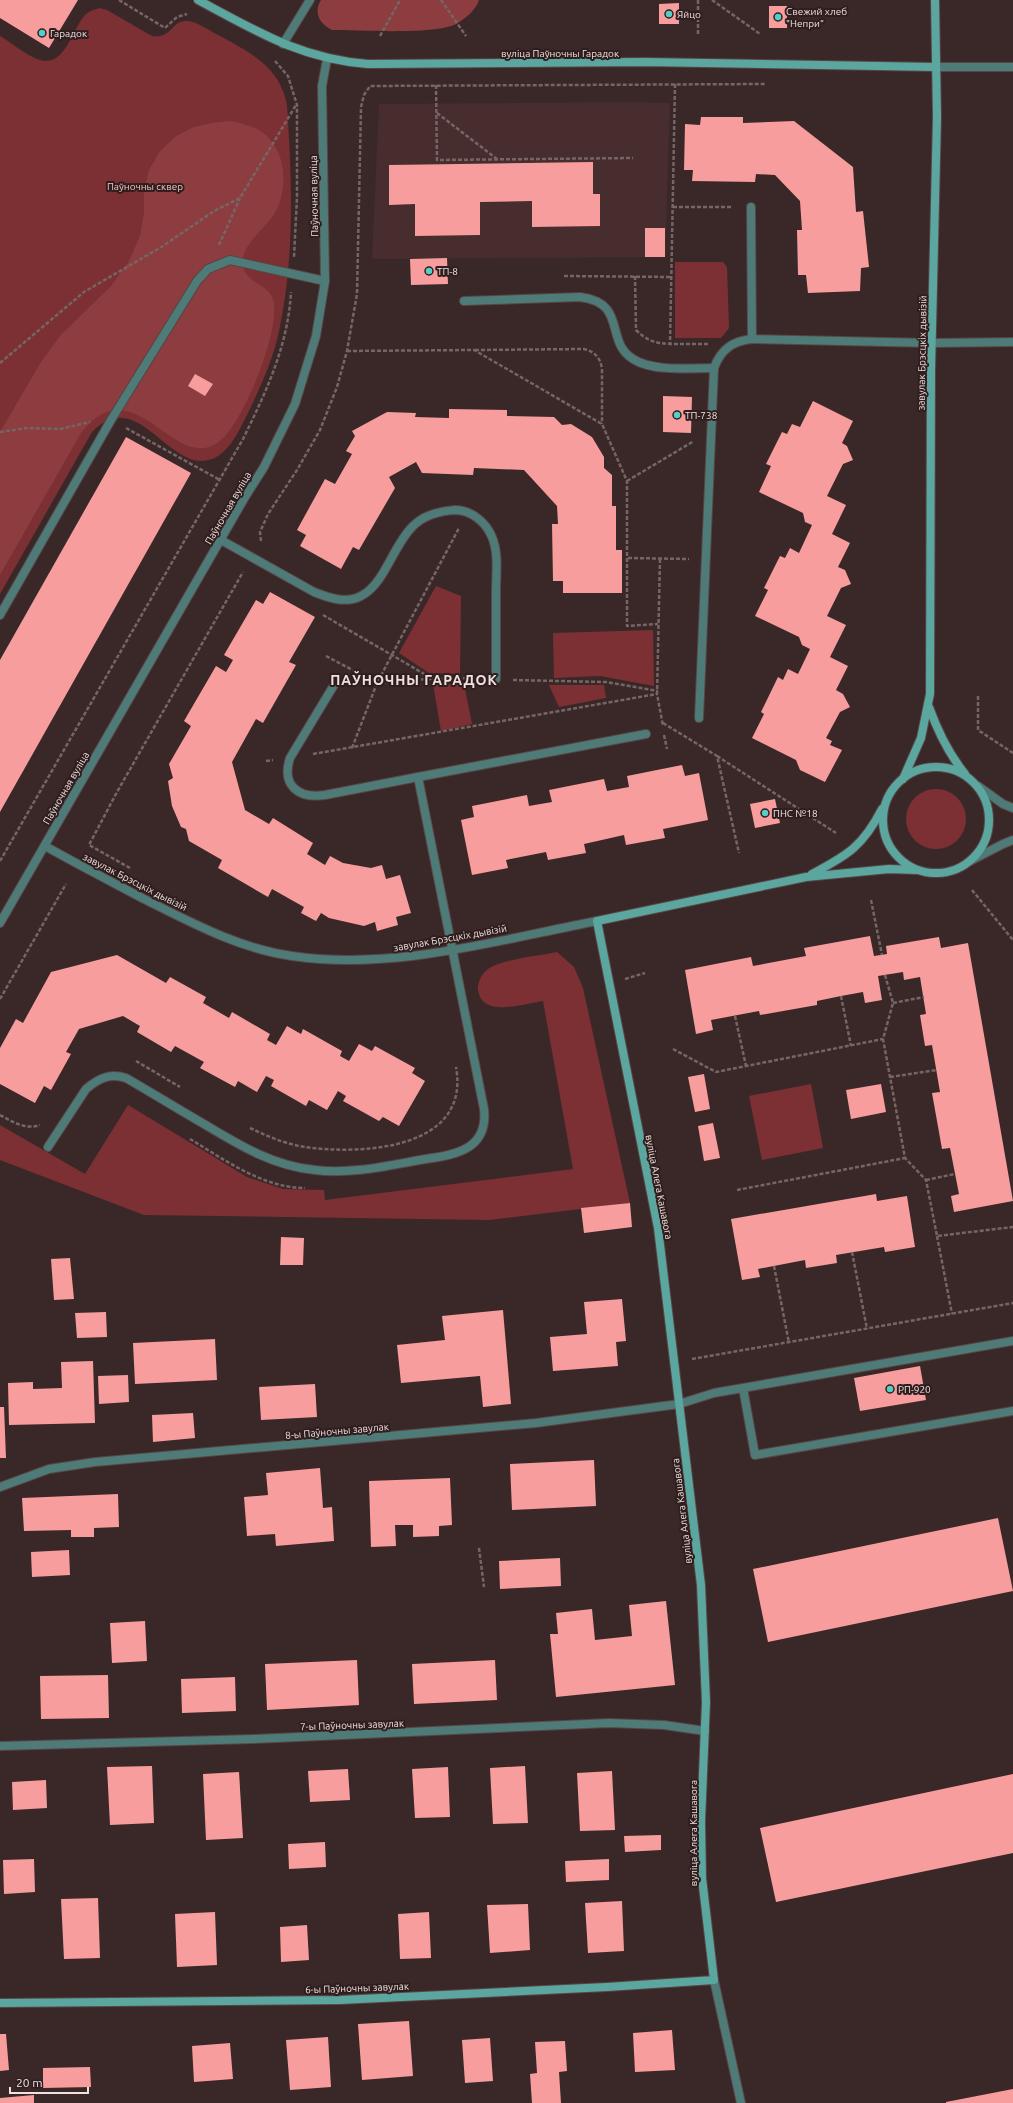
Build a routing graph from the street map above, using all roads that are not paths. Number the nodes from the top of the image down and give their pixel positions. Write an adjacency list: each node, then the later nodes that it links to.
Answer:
1 (198, 0): 4 (street, вуліца Паўночны Гарадок)
2 (310, 0): 4 (street)
3 (935, 0): 6 (street, завулак Брэсцкіх дывізій)
4 (283, 44): 5 (street, вуліца Паўночны Гарадок)
5 (327, 59): 6 (street, вуліца Паўночны Гарадок); 9 (street, Паўночная вуліца)
6 (936, 67): 7 (street); 13 (street, завулак Брэсцкіх дывізій)
7 (1013, 67)
8 (751, 207): 11 (street)
9 (326, 281): 15 (street, Паўночная вуліца); 16 (street)
10 (464, 301): 14 (street)
11 (752, 338): 13 (street); 14 (street)
12 (1013, 342): 13 (street)
13 (931, 343): 19 (street, завулак Брэсцкіх дывізій)
14 (714, 368): 20 (street)
15 (221, 540): 17 (street); 29 (street, Паўночная вуліца)
16 (0, 615)
17 (496, 679)
18 (334, 685): 22 (street)
19 (928, 707): 23 (street, завулак Брэсцкіх дывізій); 24 (street, завулак Брэсцкіх дывізій)
20 (699, 718)
21 (646, 734): 22 (street)
22 (418, 777): 35 (street)
23 (968, 777): 24 (street); 25 (street)
24 (903, 779): 26 (street)
25 (978, 786): 27 (street); 30 (street)
26 (886, 801): 31 (street); 32 (street, завулак Брэсцкіх дывізій)
27 (1013, 808)
28 (1013, 840): 30 (street)
29 (45, 846): 34 (street, Паўночная вуліца); 35 (street, завулак Брэсцкіх дывізій)
30 (970, 861): 31 (street)
31 (917, 870): 32 (street, завулак Брэсцкіх дывізій)
32 (806, 878): 33 (street, завулак Брэсцкіх дывізій)
33 (597, 920): 35 (street, завулак Брэсцкіх дывізій); 39 (street, вуліца Алега Кашавога)
34 (0, 923)
35 (451, 950): 36 (street)
36 (48, 1147)
37 (1013, 1341): 38 (street, 8-ы Паўночны завулак)
38 (743, 1388): 39 (street, 8-ы Паўночны завулак); 40 (street)
39 (679, 1404): 41 (street, 8-ы Паўночны завулак); 42 (street, вуліца Алега Кашавога)
40 (1013, 1411)
41 (0, 1487)
42 (705, 1731): 43 (street, 7-ы Паўночны завулак); 44 (street, вуліца Алега Кашавога)
43 (0, 1746)
44 (714, 1980): 45 (street, 6-ы Паўночны завулак); 46 (street, вуліца Алега Кашавога)
45 (0, 2004)
46 (741, 2103)

